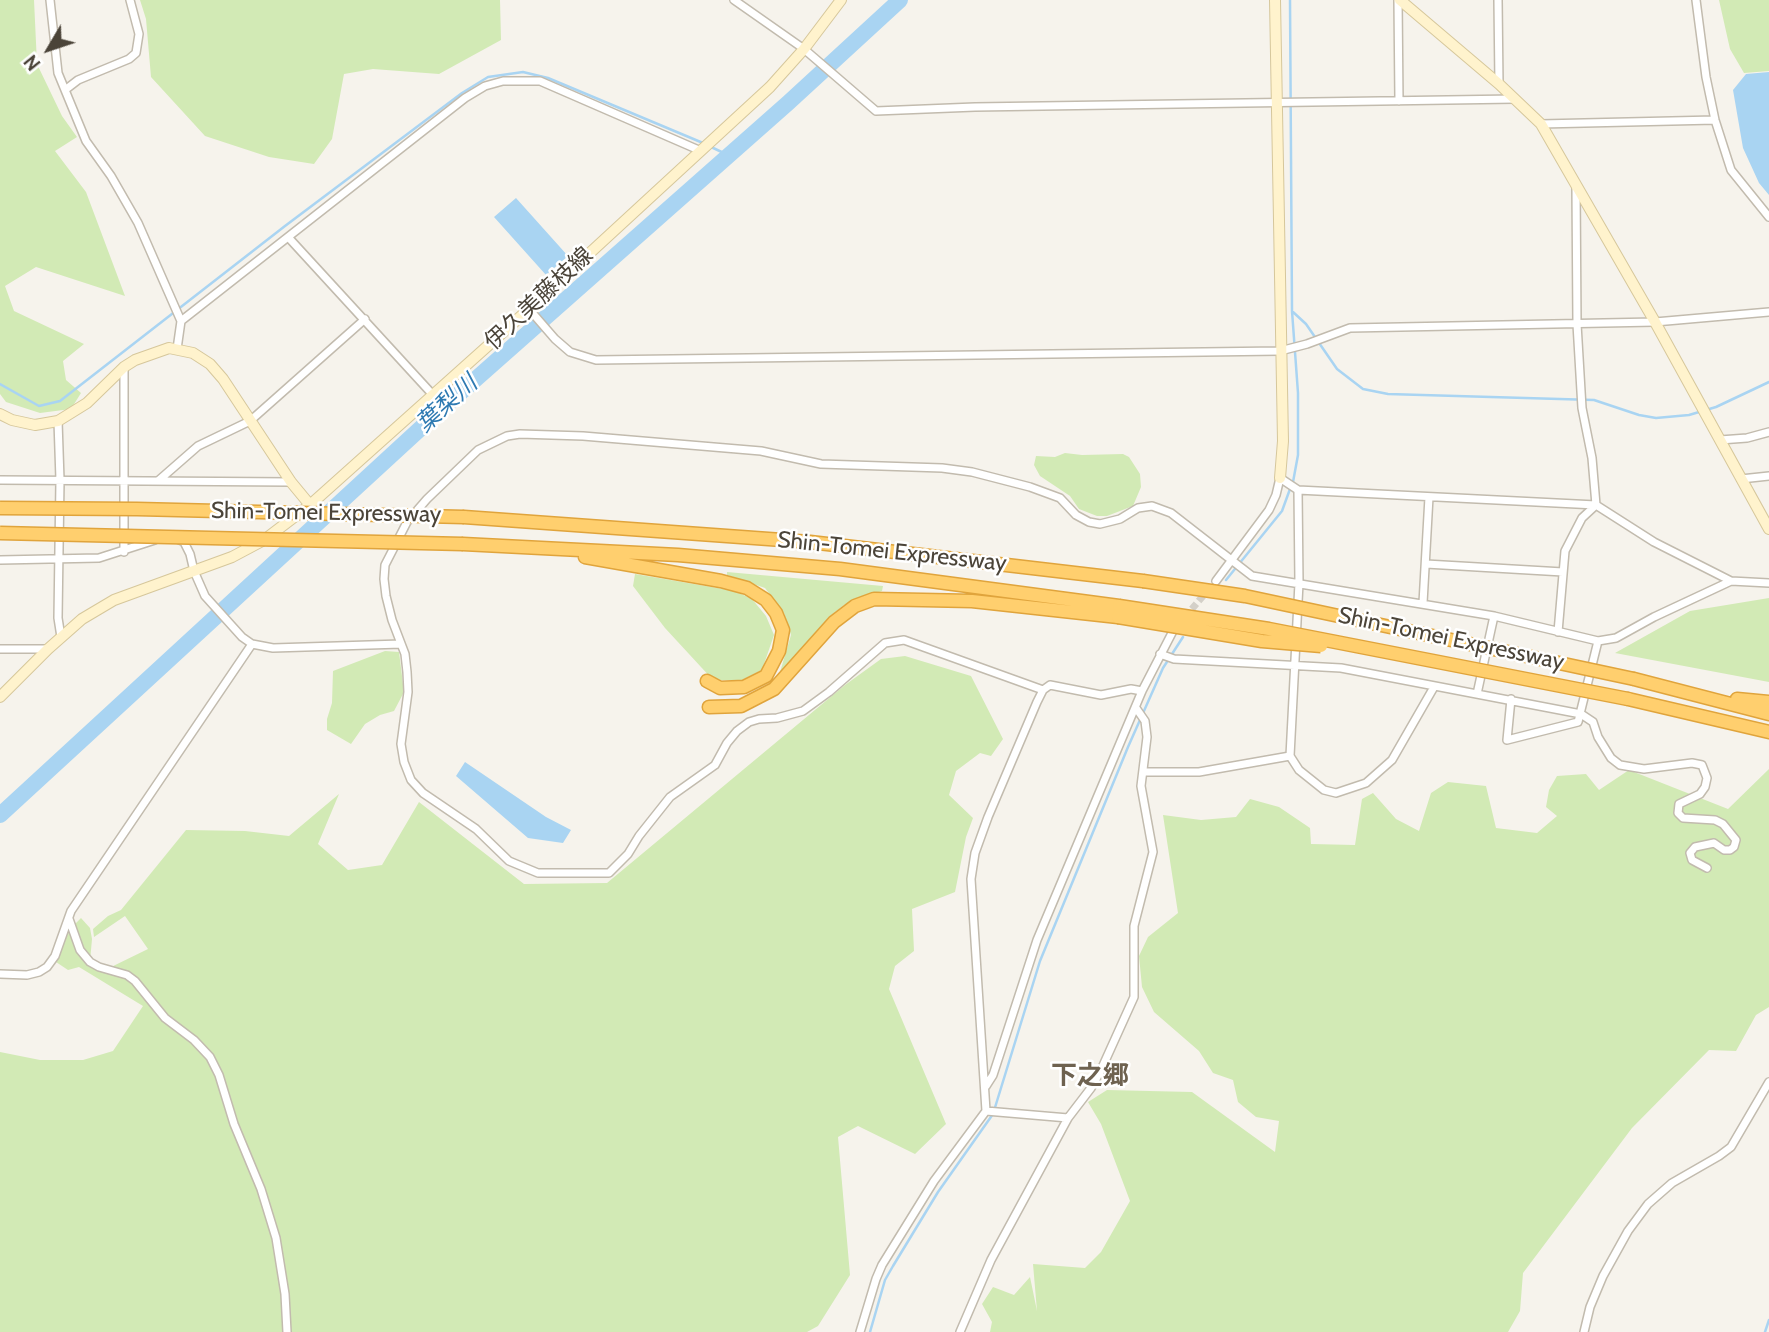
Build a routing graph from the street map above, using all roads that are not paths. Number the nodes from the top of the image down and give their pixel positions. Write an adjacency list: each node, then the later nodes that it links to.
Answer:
1 (50, 0): 11 (street)
2 (130, 0): 11 (street)
3 (734, 0): 9 (street)
4 (841, 0): 9 (street, 伊久美藤枝線)
5 (1275, 0): 14 (street)
6 (1399, 0): 10 (street); 13 (street)
7 (1498, 0): 10 (street)
8 (1696, 0): 15 (street)
9 (807, 52): 14 (street); 17 (street, 伊久美藤枝線)
10 (1499, 84): 12 (street)
11 (65, 90): 24 (street)
12 (1515, 99): 13 (street); 16 (street)
13 (1399, 101): 14 (street)
14 (1276, 104): 28 (street)
15 (1715, 120): 16 (street); 19 (street)
16 (1541, 124): 18 (street)
17 (701, 151): 20 (street); 21 (street, 伊久美藤枝線)
18 (1576, 183): 25 (street); 26 (street)
19 (1769, 217)
20 (288, 237): 23 (street); 24 (street)
21 (528, 309): 28 (street); 30 (street, 伊久美藤枝線)
22 (1769, 313): 25 (street)
23 (365, 319): 30 (street); 33 (street)
24 (181, 321): 27 (street)
25 (1655, 322): 26 (street); 35 (street)
26 (1577, 324): 28 (street); 47 (street)
27 (177, 349): 29 (street); 33 (street)
28 (1280, 351): 37 (street)
29 (124, 367): 32 (street); 42 (street)
30 (433, 394): 46 (street, 伊久美藤枝線)
31 (0, 414): 32 (street)
32 (58, 421): 40 (street)
33 (250, 421): 41 (street); 43 (street)
34 (1769, 432): 35 (street)
35 (1720, 440): 38 (street)
36 (1769, 477): 38 (street)
37 (1280, 478): 44 (street); 55 (street)
38 (1741, 479): 49 (street)
39 (0, 480): 40 (street)
40 (60, 480): 42 (street); 54 (street)
41 (158, 481): 42 (street); 43 (street)
42 (124, 482): 52 (street)
43 (291, 482): 46 (street)
44 (1298, 490): 45 (street); 61 (street)
45 (1429, 497): 47 (street); 56 (street)
46 (310, 505): 57 (street, 伊久美藤枝線)
47 (1596, 505): 58 (street); 60 (street)
48 (0, 508): 85 (highway, Shin-Tomei Expressway, bridge)
49 (1769, 529)
50 (0, 533): 51 (highway, Shin-Tomei Expressway, bridge)
51 (540, 548): 64 (highway, Shin-Tomei Expressway); 76 (highway)
52 (124, 552): 54 (street); 57 (street)
53 (0, 560): 54 (street)
54 (60, 560): 68 (street)
55 (1231, 561): 59 (street); 61 (street); 70 (street)
56 (1426, 564): 58 (street); 63 (street)
57 (194, 571): 68 (street, 伊久美藤枝線); 71 (street)
58 (1563, 572): 67 (street)
59 (1216, 580)
60 (1731, 581): 62 (street); 69 (street)
61 (1299, 583): 63 (street); 75 (street)
62 (1769, 583)
63 (1423, 603): 65 (street)
64 (1119, 611): 83 (highway); 87 (highway, Shin-Tomei Expressway, bridge)
65 (1494, 617): 67 (street); 80 (street)
66 (1173, 631): 74 (street)
67 (1558, 632): 69 (street)
68 (61, 637): 73 (street, 伊久美藤枝線)
69 (1598, 641): 86 (street)
70 (401, 644): 71 (street); 78 (street)
71 (252, 645): 91 (street)
72 (0, 649): 73 (street)
73 (48, 649): 81 (street, 伊久美藤枝線)
74 (1160, 654): 75 (street); 79 (street)
75 (1294, 665): 77 (street); 88 (street)
76 (707, 681)
77 (1434, 687): 80 (street); 88 (street)
78 (1043, 690): 79 (street); 94 (street)
79 (1142, 691): 84 (street)
80 (1477, 694): 82 (street)
81 (0, 697)
82 (1511, 699): 86 (street); 86 (street)
83 (709, 707)
84 (1136, 708): 89 (street); 94 (street)
85 (1768, 710)
86 (1581, 713): 90 (street)
87 (1763, 731)
88 (1290, 756): 89 (street)
89 (1144, 772): 96 (street)
90 (1707, 868)
91 (69, 919): 92 (street); 97 (street)
92 (0, 974)
93 (1769, 1082): 100 (street)
94 (985, 1086): 95 (street)
95 (986, 1111): 96 (street); 98 (street)
96 (1068, 1118): 99 (street)
97 (287, 1332)
98 (860, 1332)
99 (960, 1332)
100 (1584, 1332)

